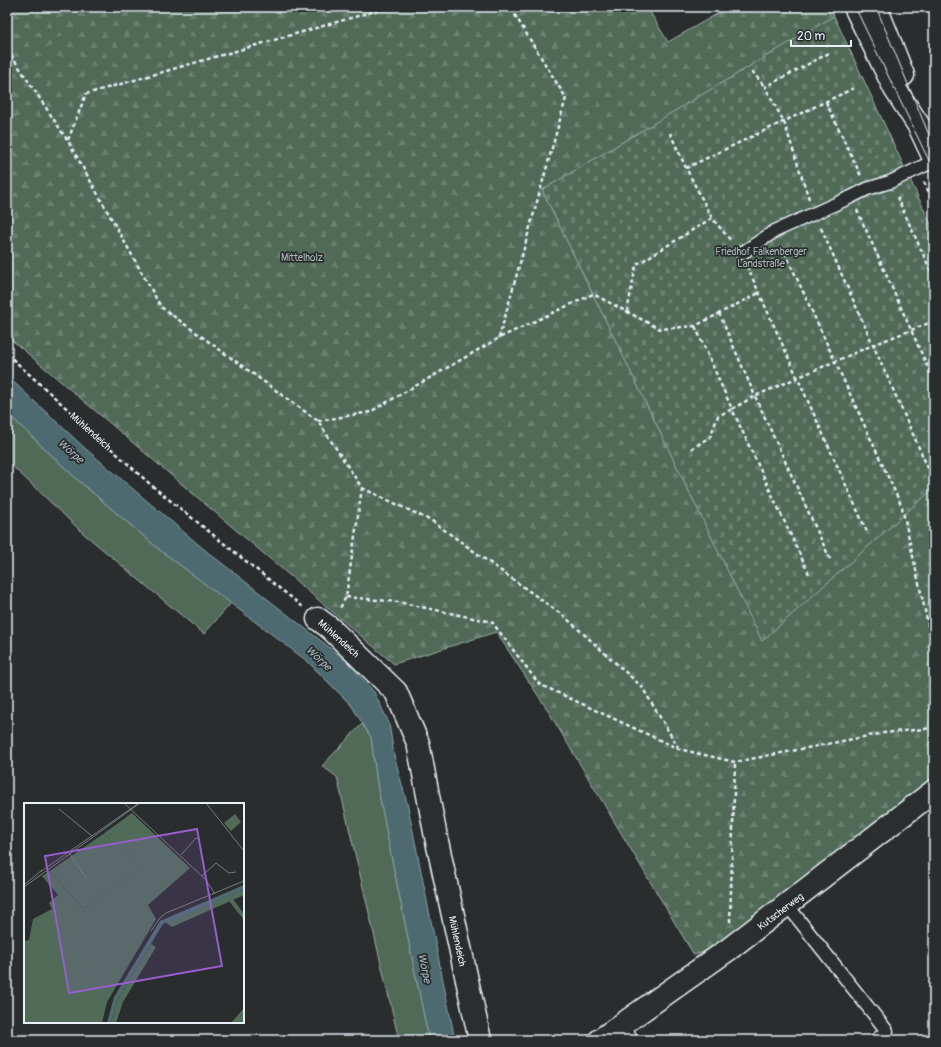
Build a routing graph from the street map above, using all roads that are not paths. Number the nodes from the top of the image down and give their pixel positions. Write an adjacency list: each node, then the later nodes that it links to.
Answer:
1 (855, 7): 3 (street)
2 (876, 7): 3 (street)
3 (919, 126): 4 (street)
4 (934, 158)
5 (934, 161): 6 (lane)
6 (742, 253)
7 (324, 623): 11 (street, Mühlendeich)
8 (934, 791): 9 (street, Kutscherweg)
9 (787, 905): 10 (street, Kutscherweg); 13 (lane)
10 (626, 1032): 12 (street, Kutscherweg)
11 (480, 1040)
12 (600, 1040)
13 (876, 1040)

